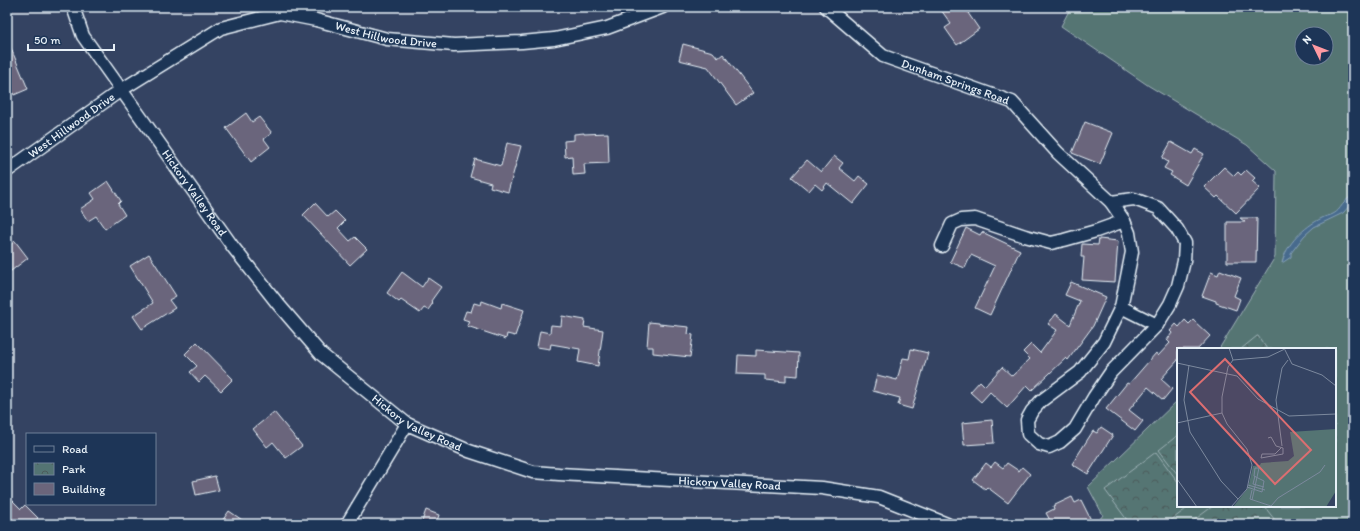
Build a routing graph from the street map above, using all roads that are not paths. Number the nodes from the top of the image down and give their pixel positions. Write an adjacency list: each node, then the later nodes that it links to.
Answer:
1 (73, 7): 4 (street, Hickory Valley Road)
2 (663, 7): 4 (street, West Hillwood Drive)
3 (826, 7): 6 (street, Dunham Springs Road)
4 (121, 90): 5 (street, West Hillwood Drive); 11 (street, Hickory Valley Road)
5 (7, 171)
6 (1111, 202): 7 (street, Dunham Springs Road); 10 (street)
7 (1124, 221): 8 (street); 9 (street, Dunham Springs Road)
8 (942, 246)
9 (1121, 307): 10 (street); 10 (street, Dunham Springs Road)
10 (1156, 325)
11 (407, 424): 12 (street); 13 (street, Hickory Valley Road)
12 (347, 524)
13 (947, 524)

